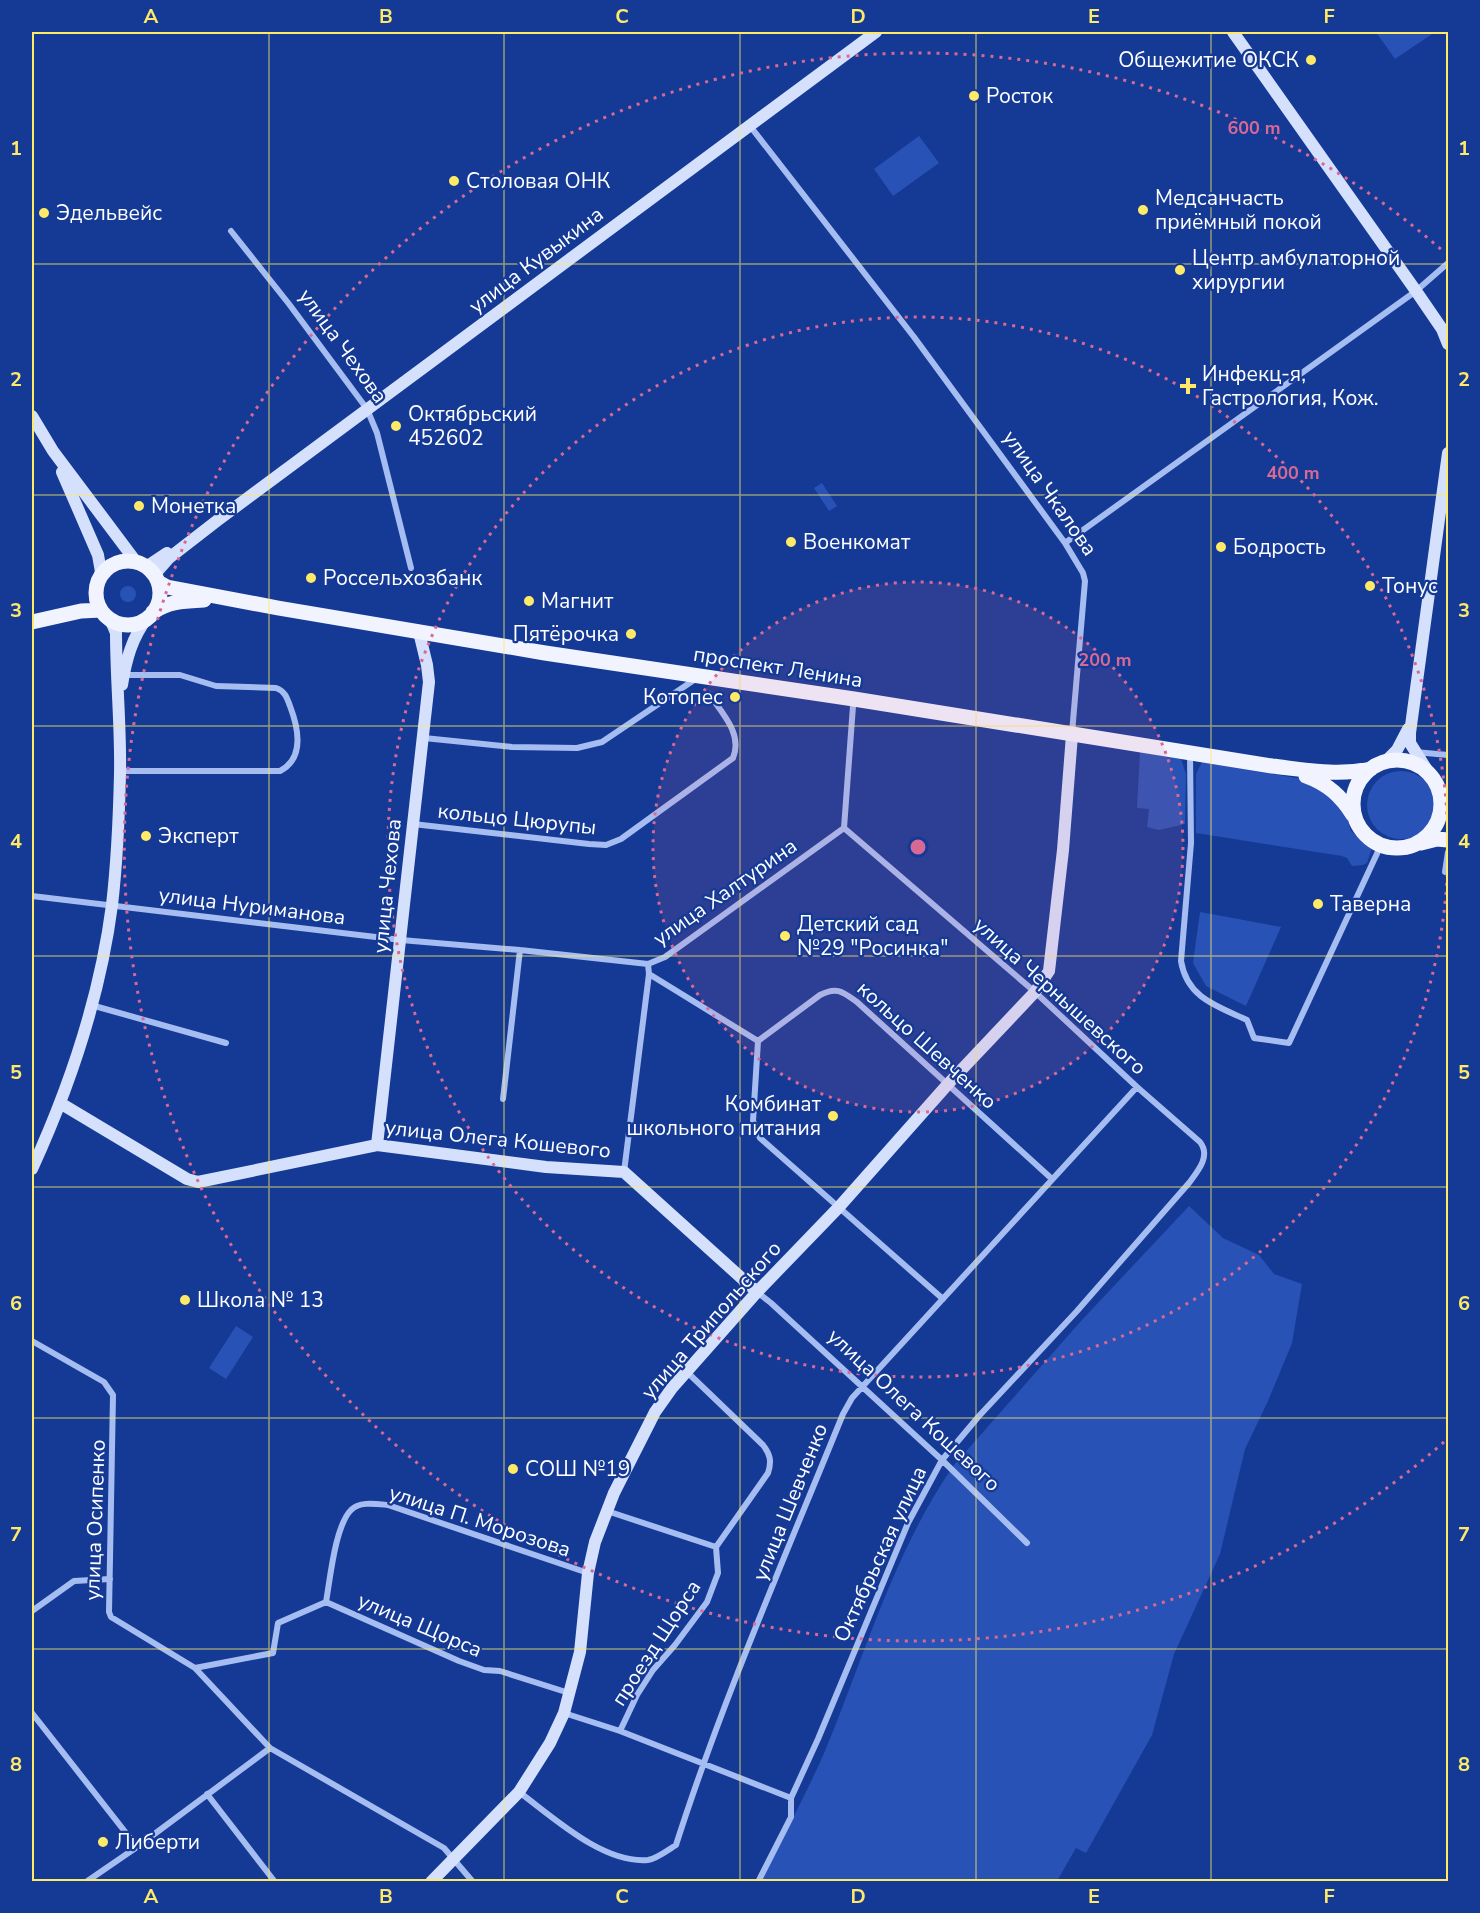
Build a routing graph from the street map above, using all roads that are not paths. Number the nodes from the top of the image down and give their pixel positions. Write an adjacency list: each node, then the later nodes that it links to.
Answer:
1 (876, 32): 3 (street, улица Кувыкина)
2 (1233, 32): 6 (street)
3 (750, 125): 8 (street, улица Кувыкина); 12 (street, улица Чкалова)
4 (231, 231): 8 (street, улица Чехова)
5 (1449, 263): 6 (street)
6 (1416, 291): 7 (street); 12 (street)
7 (1449, 344)
8 (368, 409): 13 (street, улица Чехова); 14 (street, улица Кувыкина)
9 (32, 416): 10 (street)
10 (53, 452): 14 (street); 15 (street)
11 (1449, 453): 27 (street)
12 (1065, 543): 28 (street, улица Чкалова)
13 (411, 568)
14 (149, 571): 15 (main road); 16 (main road, проспект Ленина); 18 (main road)
15 (97, 587): 17 (main road); 19 (main road)
16 (278, 608): 18 (main road, проспект Ленина); 21 (main road, проспект Ленина)
17 (105, 614): 18 (main road); 19 (main road); 26 (street)
18 (151, 615): 22 (street)
19 (52, 617): 20 (main road)
20 (32, 622)
21 (419, 632): 23 (main road, проспект Ленина); 29 (street, улица Чехова)
22 (124, 675): 26 (street); 37 (street)
23 (699, 676): 28 (main road, проспект Ленина); 29 (street)
24 (709, 694): 40 (street, кольцо Цюрупы)
25 (853, 706): 41 (street)
26 (118, 713): 37 (street)
27 (1411, 713): 30 (street); 33 (street)
28 (1072, 735): 31 (main road, проспект Ленина); 53 (street, улица Чкалова)
29 (424, 738): 40 (street, улица Чехова)
30 (1415, 752): 32 (street); 36 (street)
31 (1190, 753): 34 (main road, проспект Ленина); 44 (street)
32 (1449, 755)
33 (1386, 761): 35 (main road); 36 (main road)
34 (1272, 766): 35 (main road, проспект Ленина); 39 (main road, проспект Ленина)
35 (1371, 769): 39 (main road)
36 (1427, 770): 38 (main road)
37 (120, 771): 48 (street)
38 (1444, 798): 43 (main road)
39 (1356, 818): 44 (main road)
40 (413, 824): 49 (street, улица Чехова)
41 (844, 828): 51 (street, улица Халтурина); 53 (street, улица Чернышевского)
42 (1449, 840): 43 (main road)
43 (1418, 843): 44 (main road)
44 (1381, 845)
45 (1449, 852): 46 (street)
46 (1445, 872)
47 (32, 897): 48 (street, улица Нуриманова)
48 (112, 906): 49 (street, улица Нуриманова); 54 (street)
49 (401, 940): 50 (street, улица Нуриманова); 62 (street, улица Чехова)
50 (520, 950): 51 (street, улица Нуриманова); 59 (street)
51 (648, 964): 52 (street, улица Халтурина)
52 (649, 974): 55 (street); 64 (street, улица Халтурина)
53 (1035, 992): 57 (street, улица Трипольского); 58 (street, улица Чернышевского)
54 (91, 1005): 56 (street); 60 (street)
55 (758, 1041): 57 (street, кольцо Шевченко); 66 (street)
56 (226, 1043)
57 (948, 1084): 65 (street, кольцо Шевченко); 66 (street, улица Трипольского)
58 (1137, 1087): 61 (street, улица Чернышевского); 65 (street, улица Шевченко)
59 (503, 1098)
60 (60, 1103): 62 (street, улица Олега Кошевого); 63 (street)
61 (1200, 1142): 72 (street, Октябрьская улица)
62 (377, 1145): 64 (street, улица Олега Кошевого)
63 (32, 1169)
64 (624, 1172): 67 (street, улица Олега Кошевого)
65 (1052, 1179): 68 (street, улица Шевченко)
66 (838, 1207): 67 (street, улица Трипольского); 68 (street)
67 (757, 1293): 70 (street, улица Трипольского); 71 (street, улица Олега Кошевого)
68 (943, 1299): 71 (street, улица Шевченко)
69 (32, 1341): 77 (street, улица Осипенко)
70 (686, 1372): 73 (street, улица Трипольского); 75 (street)
71 (861, 1387): 72 (street, улица Олега Кошевого); 86 (street, улица Шевченко)
72 (942, 1460): 74 (street, улица Олега Кошевого); 89 (street, Октябрьская улица)
73 (607, 1511): 75 (street); 76 (street, улица Трипольского)
74 (1027, 1543)
75 (716, 1547): 84 (street, проезд Щорса)
76 (588, 1573): 78 (street, улица П. Морозова); 81 (street, улица Трипольского)
77 (110, 1579): 79 (street); 80 (street, улица Осипенко)
78 (326, 1602): 80 (street); 81 (street, улица Щорса)
79 (32, 1611)
80 (195, 1668): 85 (street, улица Осипенко)
81 (570, 1693): 83 (street, улица Трипольского)
82 (32, 1713): 90 (street)
83 (564, 1713): 84 (street); 87 (street, улица Трипольского)
84 (620, 1731): 86 (street)
85 (270, 1748): 88 (street); 91 (street, улица Осипенко)
86 (702, 1763): 87 (street, улица Шевченко); 89 (street)
87 (519, 1792): 91 (street, улица Трипольского)
88 (207, 1794): 90 (street); 93 (street)
89 (790, 1798): 96 (street, Октябрьская улица)
90 (136, 1847): 92 (street)
91 (453, 1858): 94 (street, улица Трипольского); 95 (street, улица Осипенко)
92 (86, 1881)
93 (275, 1881)
94 (432, 1881)
95 (473, 1881)
96 (758, 1881)

